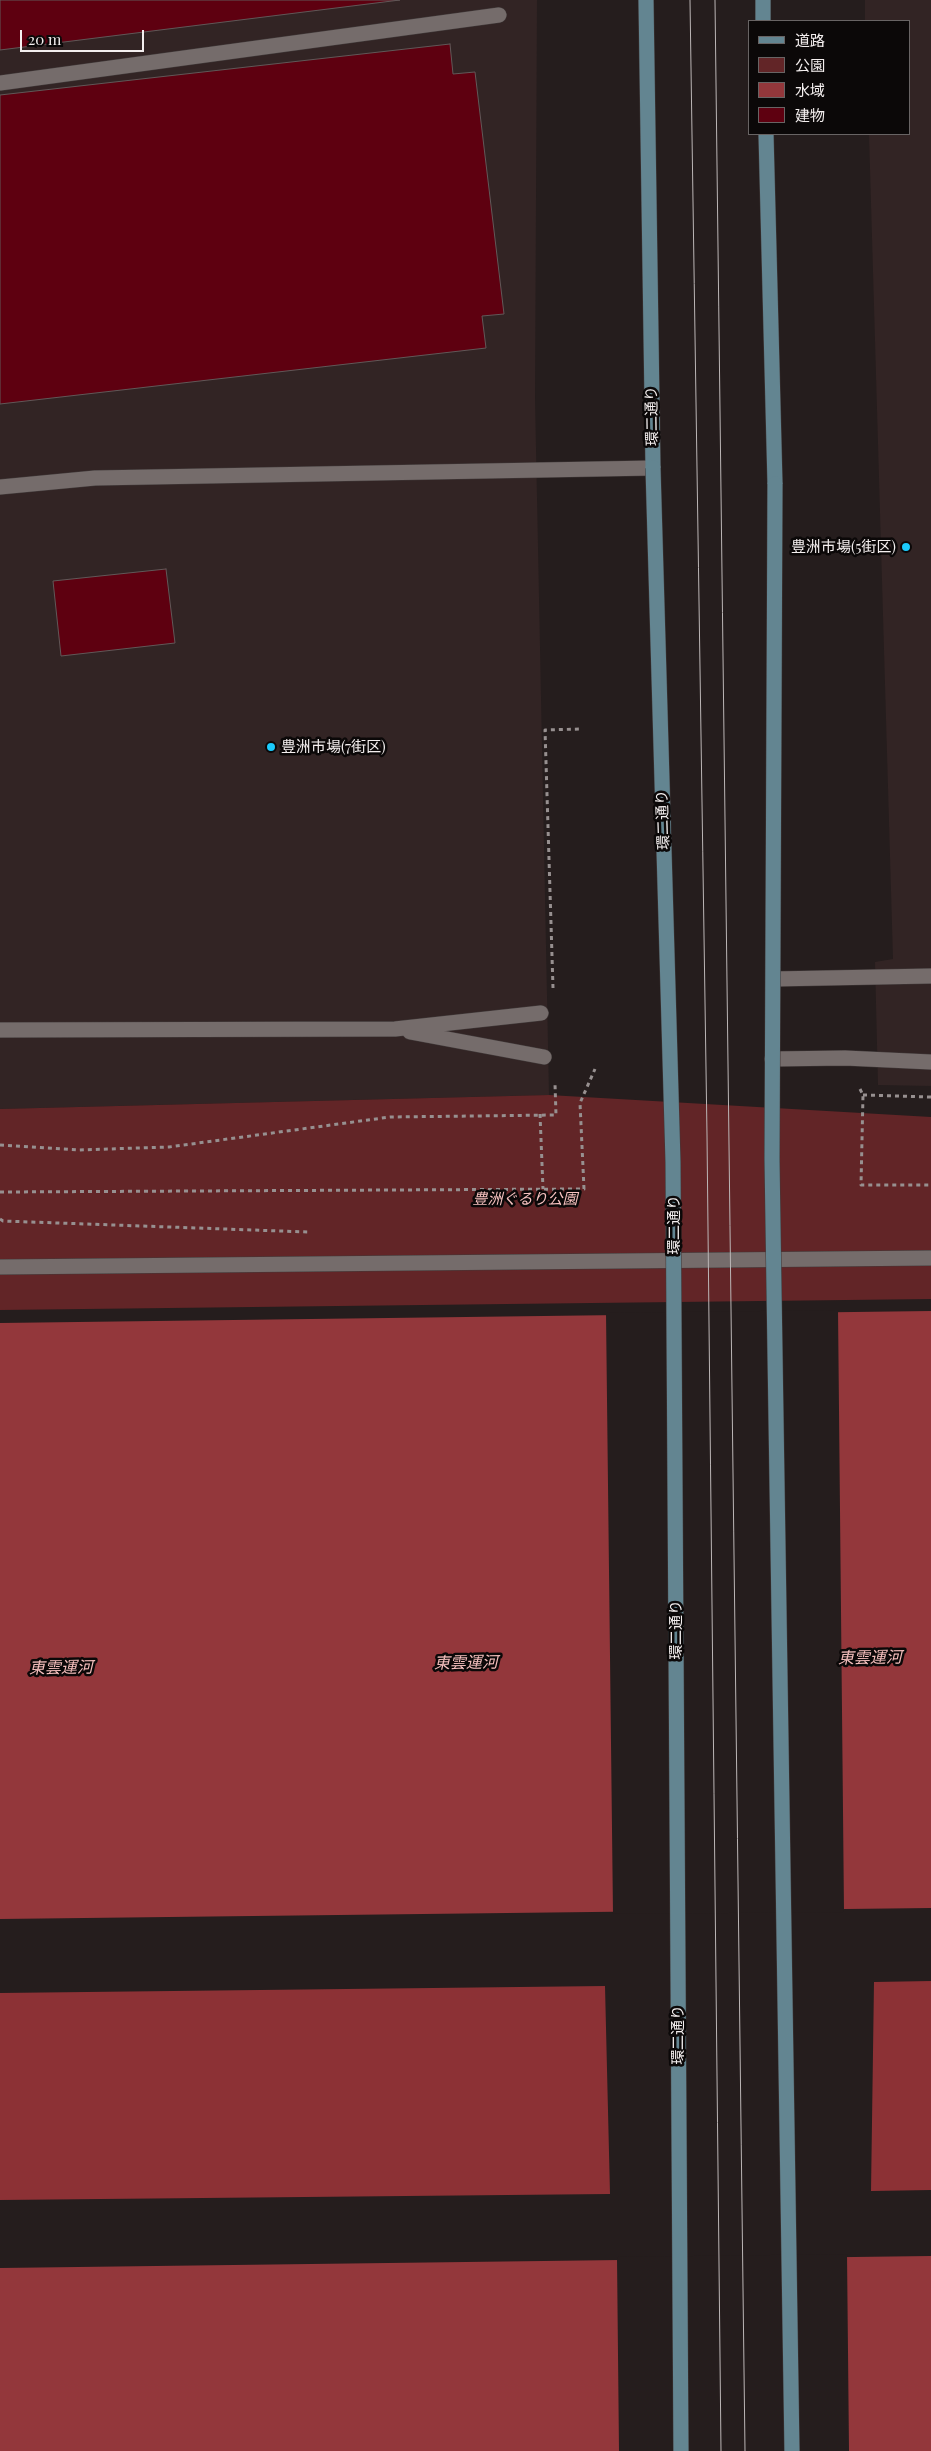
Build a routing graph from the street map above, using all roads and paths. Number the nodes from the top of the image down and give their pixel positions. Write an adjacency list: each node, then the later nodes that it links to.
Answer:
1 (646, 0): 7 (main road, 環二通り)
2 (763, 0): 4 (main road)
3 (499, 15): 5 (street)
4 (763, 20)
5 (0, 83)
6 (766, 135): 11 (main road, bridge)
7 (653, 468): 8 (street); 31 (main road, 環二通り, bridge)
8 (0, 487)
9 (580, 729): 12 (path)
10 (931, 976): 11 (street)
11 (773, 979): 17 (main road, bridge)
12 (553, 996)
13 (541, 1013): 14 (street)
14 (395, 1029): 15 (street); 16 (street)
15 (0, 1030)
16 (544, 1057)
17 (772, 1059): 18 (street); 32 (main road, bridge)
18 (931, 1062)
19 (595, 1069): 25 (path)
20 (555, 1075): 22 (path)
21 (931, 1097): 24 (path)
22 (540, 1114): 23 (path); 25 (path)
23 (0, 1145)
24 (931, 1185)
25 (543, 1189): 26 (path)
26 (0, 1192)
27 (0, 1219): 28 (path)
28 (311, 1232)
29 (931, 1258): 30 (street)
30 (0, 1267)
31 (681, 2451)
32 (792, 2451)

